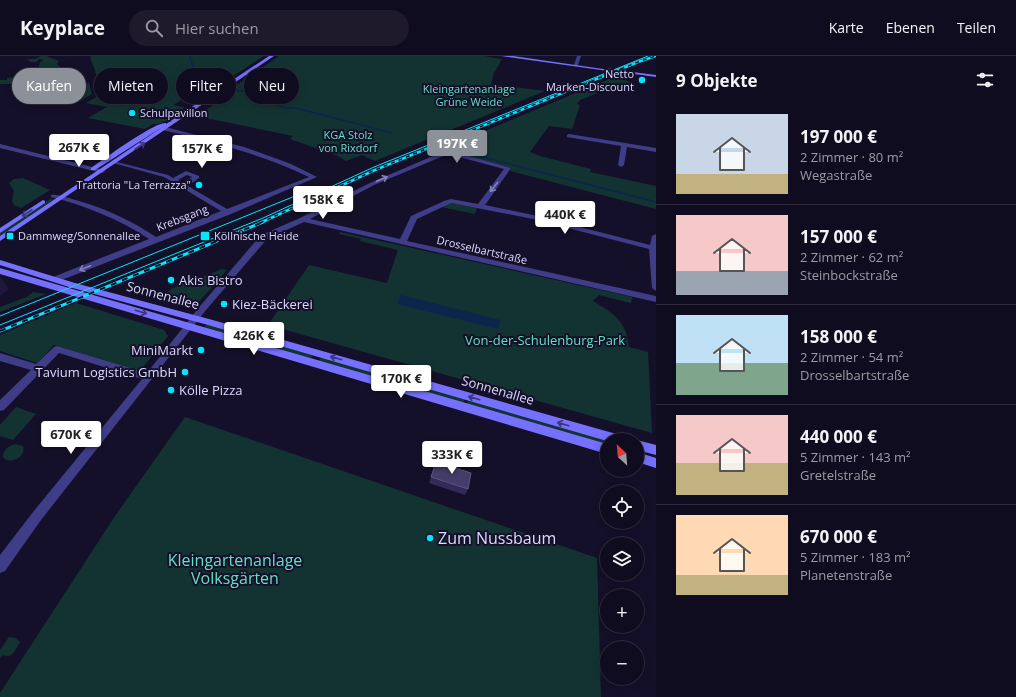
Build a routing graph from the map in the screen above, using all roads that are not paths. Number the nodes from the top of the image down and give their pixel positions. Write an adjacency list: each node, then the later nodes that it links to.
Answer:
1 (272, 56): 8 (street)
2 (503, 56): 4 (street)
3 (579, 56): 4 (street)
4 (576, 66): 5 (street)
5 (608, 70)
6 (619, 71): 7 (street)
7 (656, 76)
8 (179, 119): 9 (street); 10 (street)
9 (157, 127): 10 (street); 17 (street)
10 (166, 129): 15 (street, one-way to 10); 24 (street, Krebsgang)
11 (569, 136): 12 (street)
12 (624, 145): 14 (street); 16 (street)
13 (0, 146): 17 (street)
14 (656, 150)
15 (115, 162): 18 (street); 19 (street)
16 (621, 165)
17 (94, 168): 18 (street); 21 (street)
18 (102, 171): 22 (street)
19 (174, 180): 20 (street); 20 (street)
20 (183, 186): 24 (street)
21 (53, 196): 22 (street); 26 (street, one-way to 26)
22 (62, 198): 28 (street); 29 (street)
23 (480, 207): 25 (street, one-way to 23); 30 (street); 31 (street)
24 (228, 212): 29 (street, Krebsgang)
25 (303, 220): 30 (street, Drosselbartstraße); 37 (street)
26 (0, 231)
27 (656, 236): 31 (street)
28 (0, 239)
29 (155, 240): 34 (street, Krebsgang, one-way to 34)
30 (402, 243): 36 (street, Drosselbartstraße)
31 (652, 248): 35 (street)
32 (0, 262): 34 (street, Sonnenallee)
33 (0, 271): 37 (street, Sonnenallee, one-way to 37)
34 (56, 279): 37 (street, Sonnenallee)
35 (656, 288)
36 (656, 299)
37 (192, 322): 40 (street); 42 (street, Sonnenallee, one-way to 37); 43 (street, Sonnenallee)
38 (0, 357): 39 (street)
39 (38, 368): 40 (street); 41 (street)
40 (149, 377): 48 (street)
41 (0, 407)
42 (600, 434)
43 (600, 447)
44 (644, 447): 45 (street)
45 (656, 450)
46 (644, 459): 47 (street)
47 (656, 463)
48 (0, 566)

